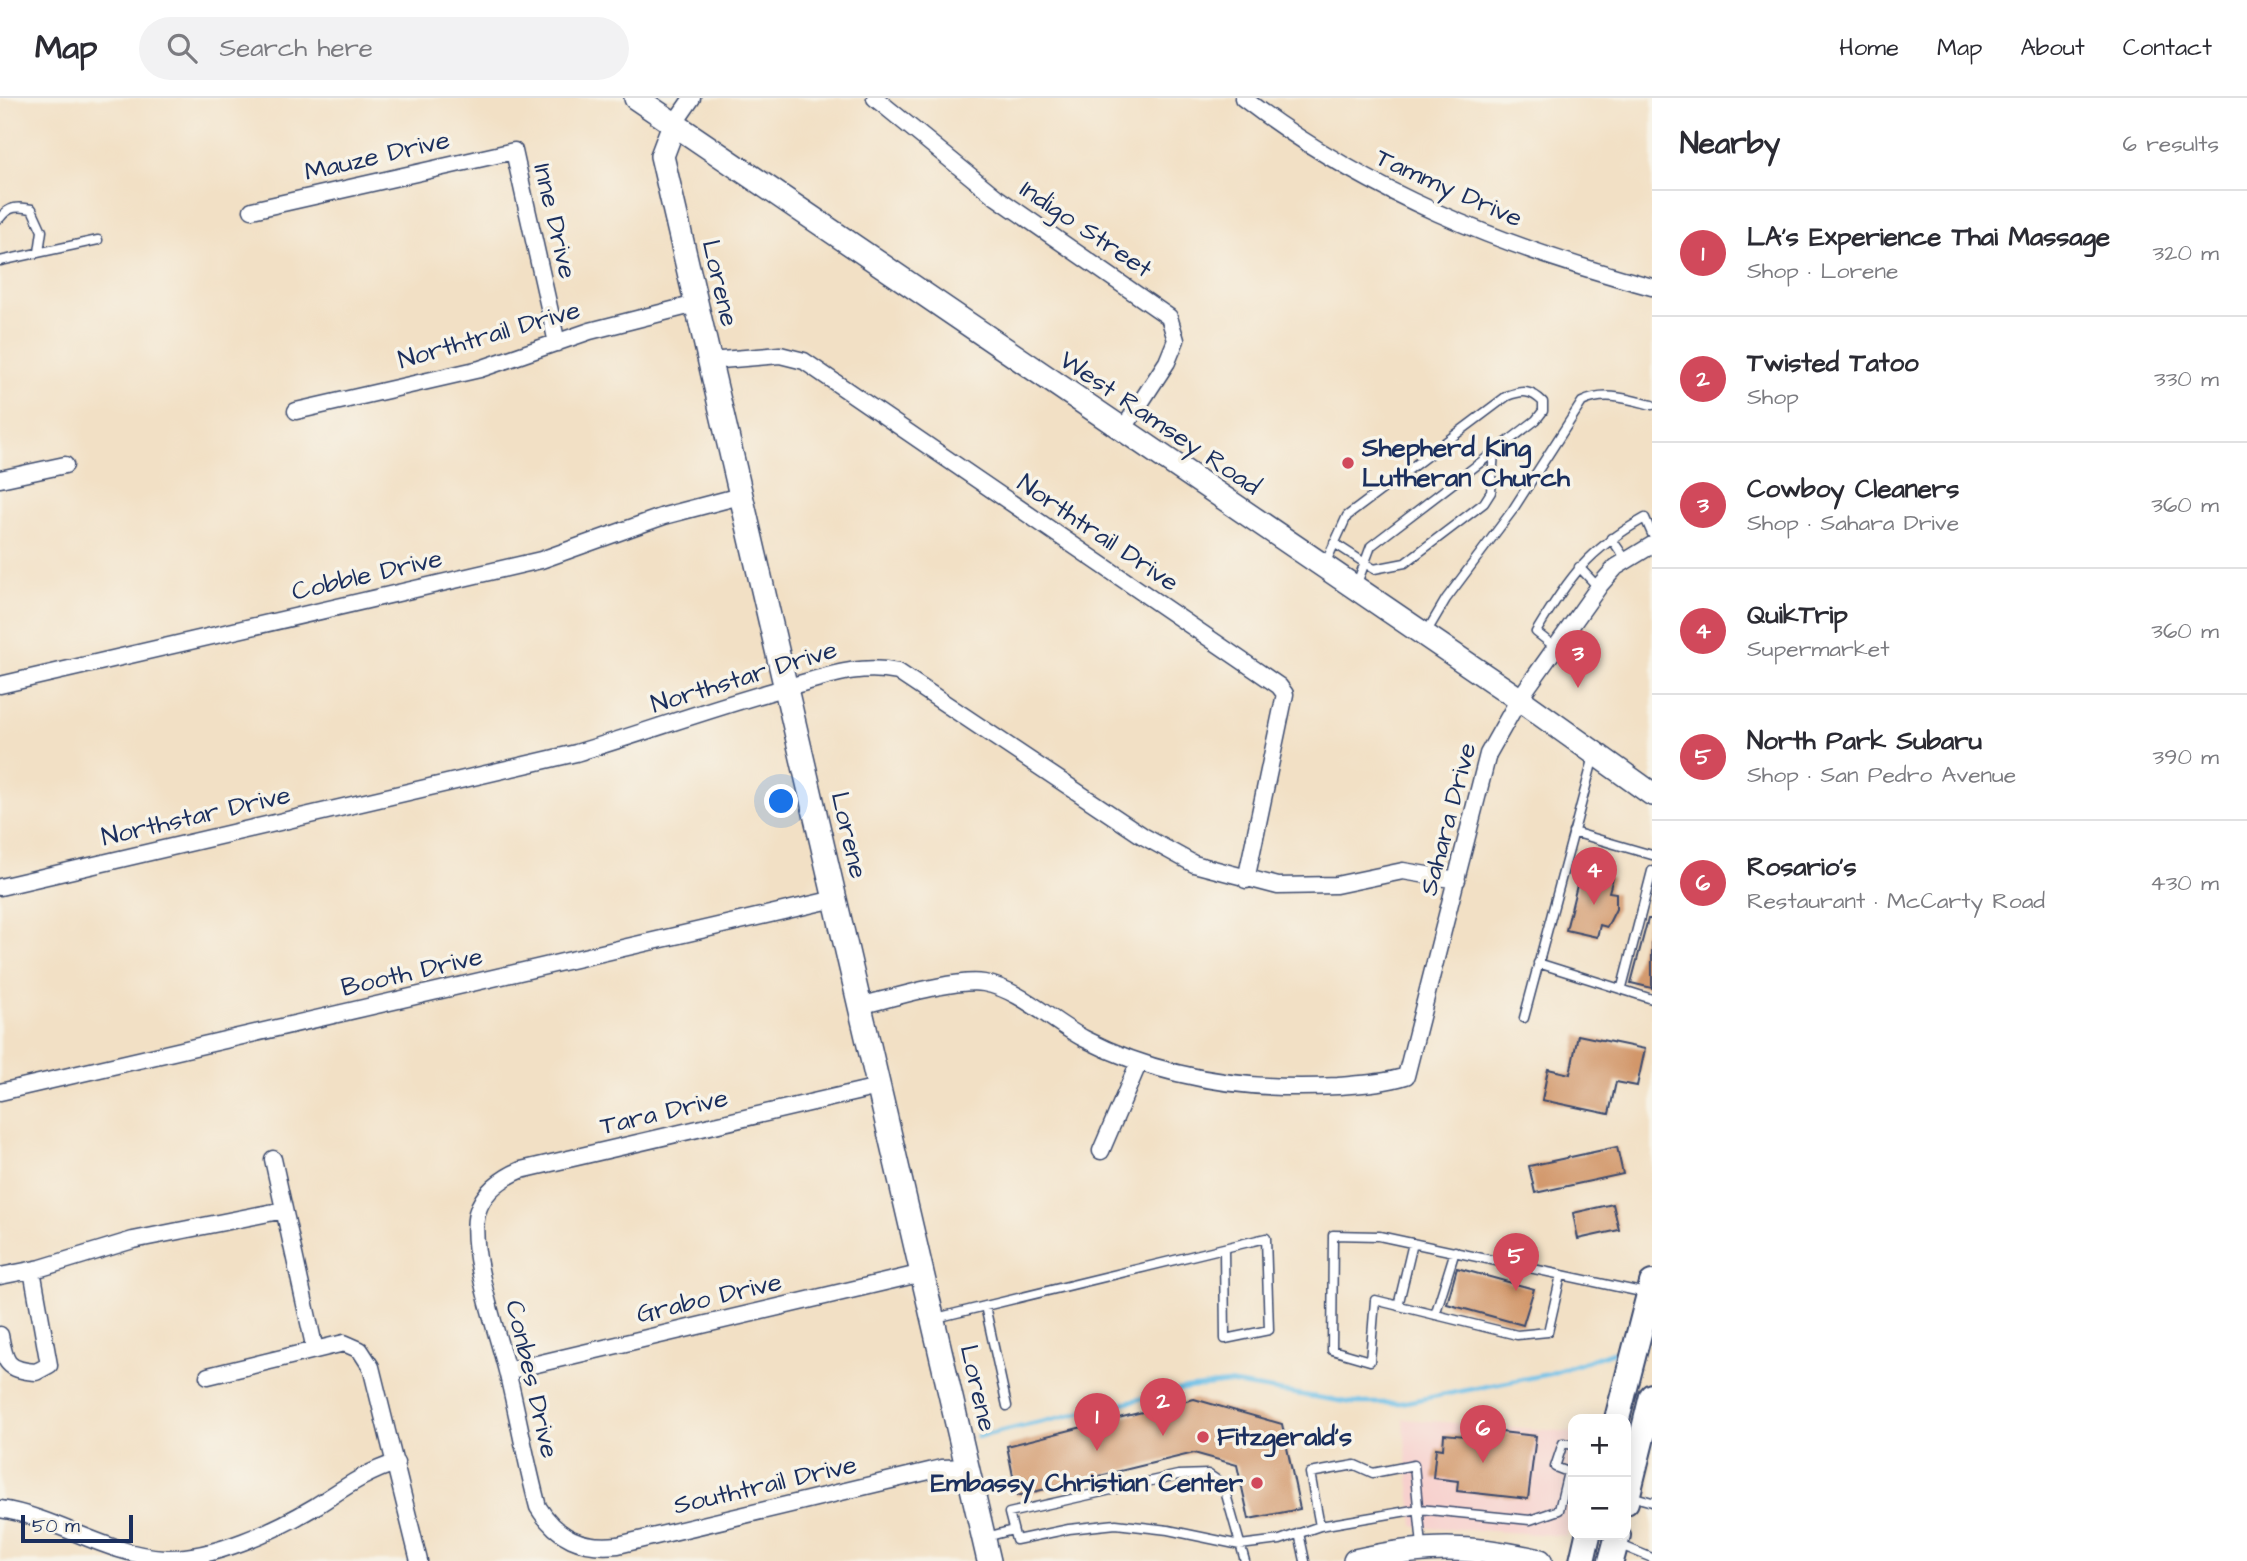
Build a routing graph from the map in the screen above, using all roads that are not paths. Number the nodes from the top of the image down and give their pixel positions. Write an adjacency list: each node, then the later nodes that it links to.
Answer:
1 (636, 98): 5 (street, West Ramsey Road)
2 (692, 98): 5 (street)
3 (876, 98): 18 (street, Indigo Street)
4 (1243, 98): 12 (street, Tammy Drive)
5 (674, 124): 13 (street, Lorene); 18 (street, West Ramsey Road)
6 (514, 151): 7 (street, Mauze Drive); 14 (street, Inne Drive)
7 (252, 210)
8 (0, 218): 10 (lane)
9 (98, 240): 10 (lane)
10 (39, 252): 11 (lane)
11 (0, 261)
12 (1652, 287)
13 (696, 304): 14 (street, Northtrail Drive); 15 (street, Lorene)
14 (558, 343): 17 (street, Northtrail Drive)
15 (709, 361): 22 (street, Lorene); 43 (street, Northtrail Drive)
16 (1652, 405): 33 (lane)
17 (296, 411)
18 (1122, 431): 29 (street, West Ramsey Road)
19 (1494, 452): 25 (lane); 28 (lane); 28 (lane)
20 (65, 464): 21 (street)
21 (0, 479)
22 (740, 496): 35 (street, Cobble Drive); 36 (street, Lorene)
23 (1652, 534): 24 (lane)
24 (1611, 538): 27 (lane); 30 (lane)
25 (1334, 543): 28 (lane); 29 (lane)
26 (1652, 545): 27 (street, Sahara Drive)
27 (1626, 561): 31 (street, Sahara Drive)
28 (1366, 564): 32 (lane)
29 (1324, 567): 32 (street, West Ramsey Road)
30 (1579, 567): 31 (lane); 34 (lane)
31 (1598, 587): 34 (street, Sahara Drive)
32 (1355, 589): 33 (street, West Ramsey Road)
33 (1425, 635): 37 (street, West Ramsey Road)
34 (1555, 647): 37 (street, Sahara Drive)
35 (0, 685)
36 (786, 688): 43 (street, Northstar Drive); 45 (street, Northstar Drive); 46 (street, Lorene)
37 (1519, 699): 38 (street, West Ramsey Road); 44 (street, Sahara Drive)
38 (1595, 753): 39 (street, West Ramsey Road); 40 (lane)
39 (1652, 794)
40 (1573, 832): 41 (lane); 48 (lane)
41 (1652, 855)
42 (1652, 872): 47 (lane)
43 (1246, 880): 44 (street, Northstar Drive)
44 (1457, 880): 53 (street, Sahara Drive)
45 (0, 887)
46 (835, 899): 51 (street, Lorene); 55 (street, Booth Drive)
47 (1648, 901): 49 (lane)
48 (1538, 963): 49 (lane); 52 (lane)
49 (1622, 988): 50 (lane)
50 (1652, 999)
51 (859, 1006): 53 (street); 54 (street, Lorene)
52 (1524, 1018)
53 (1139, 1062): 56 (street)
54 (878, 1087): 59 (street, Tara Drive); 64 (street, Lorene)
55 (0, 1092)
56 (1101, 1150)
57 (273, 1159): 58 (street)
58 (284, 1210): 63 (street); 73 (street)
59 (478, 1211): 74 (street, Conbes Drive)
60 (1413, 1243): 62 (lane); 69 (lane); 69 (lane)
61 (1224, 1248): 61 (lane); 68 (lane)
62 (1455, 1251): 65 (lane); 70 (lane)
63 (32, 1270): 66 (street); 72 (street)
64 (923, 1273): 71 (street, Lorene); 74 (street, Grabo Drive)
65 (1561, 1275): 67 (lane); 70 (lane)
66 (0, 1276)
67 (1651, 1288): 78 (main road)
68 (985, 1306): 71 (lane); 77 (lane)
69 (1398, 1306): 70 (lane)
70 (1435, 1315)
71 (933, 1318): 81 (street, Lorene)
72 (0, 1335)
73 (315, 1350): 75 (street); 80 (street)
74 (507, 1371): 94 (street, Conbes Drive)
75 (208, 1376)
76 (1652, 1396): 84 (main road)
77 (1007, 1405)
78 (1619, 1414)
79 (1568, 1444): 83 (lane)
80 (396, 1463): 87 (street); 101 (street)
81 (967, 1467): 92 (street, Lorene); 94 (street, Southtrail Drive)
82 (1568, 1472): 88 (lane)
83 (1568, 1472)
84 (1631, 1486)
85 (1631, 1499): 86 (lane)
86 (1652, 1502)
87 (0, 1509)
88 (1419, 1509): 89 (lane); 89 (lane); 97 (lane)
89 (1320, 1526): 91 (lane)
90 (1013, 1530): 92 (lane); 95 (lane); 95 (lane)
91 (1299, 1533): 95 (lane); 104 (lane)
92 (983, 1538): 102 (street, Lorene)
93 (1587, 1540): 106 (main road)
94 (574, 1543)
95 (1240, 1545): 103 (lane)
96 (1615, 1546): 99 (lane)
97 (1422, 1548): 98 (street); 100 (street)
98 (1451, 1554): 105 (street)
99 (1652, 1555)
100 (1360, 1560)
101 (419, 1561)
102 (989, 1561)
103 (1245, 1561)
104 (1305, 1561)
105 (1540, 1561)
106 (1582, 1561)

